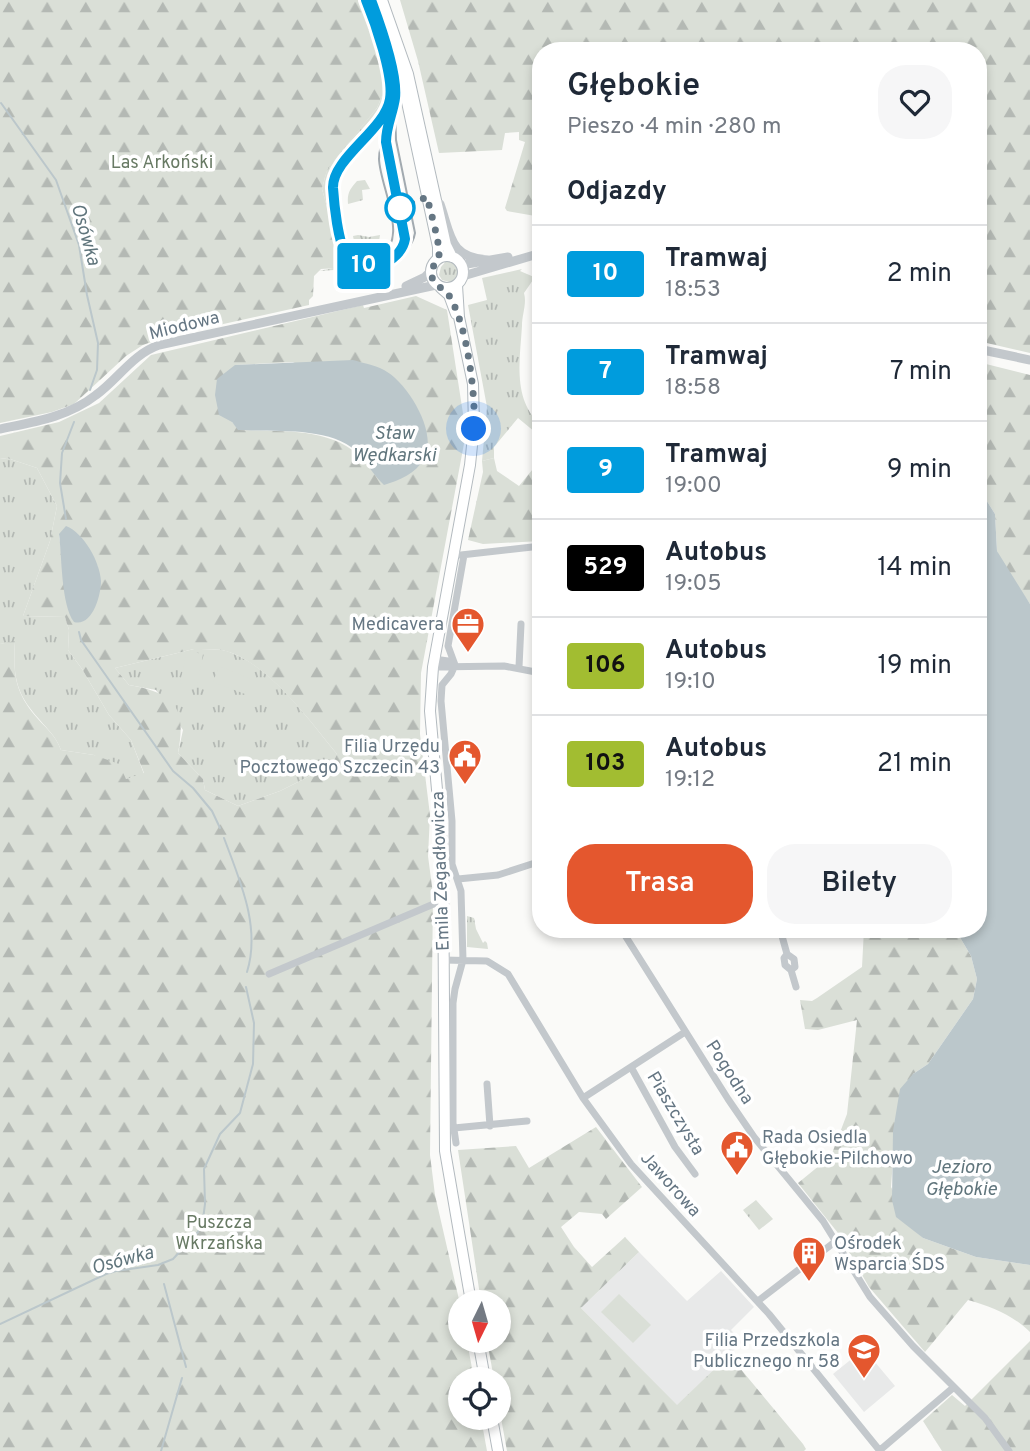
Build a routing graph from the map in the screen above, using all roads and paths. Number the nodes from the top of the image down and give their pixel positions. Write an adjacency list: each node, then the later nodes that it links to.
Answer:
1 (382, 0): 2 (main road)
2 (390, 23): 3 (main road); 7 (main road)
3 (436, 190): 6 (main road); 8 (street)
4 (532, 254): 8 (street)
5 (532, 256): 11 (street)
6 (452, 257): 7 (main road); 9 (main road)
7 (438, 258): 10 (main road)
8 (488, 260): 9 (street)
9 (461, 265): 11 (main road)
10 (431, 271): 12 (main road); 13 (street, Miodowa)
11 (460, 280): 12 (main road); 14 (main road, Emila Zegadłowicza)
12 (439, 286): 13 (street, Miodowa); 14 (main road, Emila Zegadłowicza)
13 (396, 292): 17 (street, Miodowa)
14 (459, 317): 19 (main road, Emila Zegadłowicza)
15 (987, 351): 16 (street)
16 (1030, 360)
17 (0, 429)
18 (532, 547): 19 (street)
19 (459, 554): 21 (main road, Emila Zegadłowicza); 22 (street)
20 (521, 624): 23 (street)
21 (434, 663): 22 (street); 27 (main road, Emila Zegadłowicza)
22 (455, 665): 23 (street); 26 (street)
23 (519, 667): 24 (street)
24 (532, 671)
25 (532, 864): 26 (street)
26 (458, 879): 31 (street)
27 (443, 900): 30 (main road, Emila Zegadłowicza); 32 (street)
28 (627, 938): 34 (street, Pogodna)
29 (783, 938): 33 (street)
30 (443, 960): 31 (street, Jaworowa); 44 (main road, Emila Zegadłowicza)
31 (463, 960): 37 (street, Jaworowa); 40 (street)
32 (269, 974)
33 (796, 987)
34 (685, 1032): 35 (street, Piaszczysta); 43 (street, Pogodna)
35 (631, 1067): 37 (street, Piaszczysta); 42 (street, Piaszczysta)
36 (487, 1084): 39 (street)
37 (583, 1098): 45 (street, Jaworowa)
38 (527, 1121): 39 (street)
39 (489, 1126): 40 (street)
40 (454, 1128): 41 (street)
41 (456, 1143)
42 (695, 1174)
43 (836, 1241): 45 (street); 46 (street, Pogodna)
44 (469, 1290)
45 (758, 1301): 49 (street, Jaworowa)
46 (954, 1387): 49 (street); 50 (street, Pogodna)
47 (494, 1430): 48 (main road)
48 (498, 1451)
49 (880, 1451)
50 (1009, 1451)

